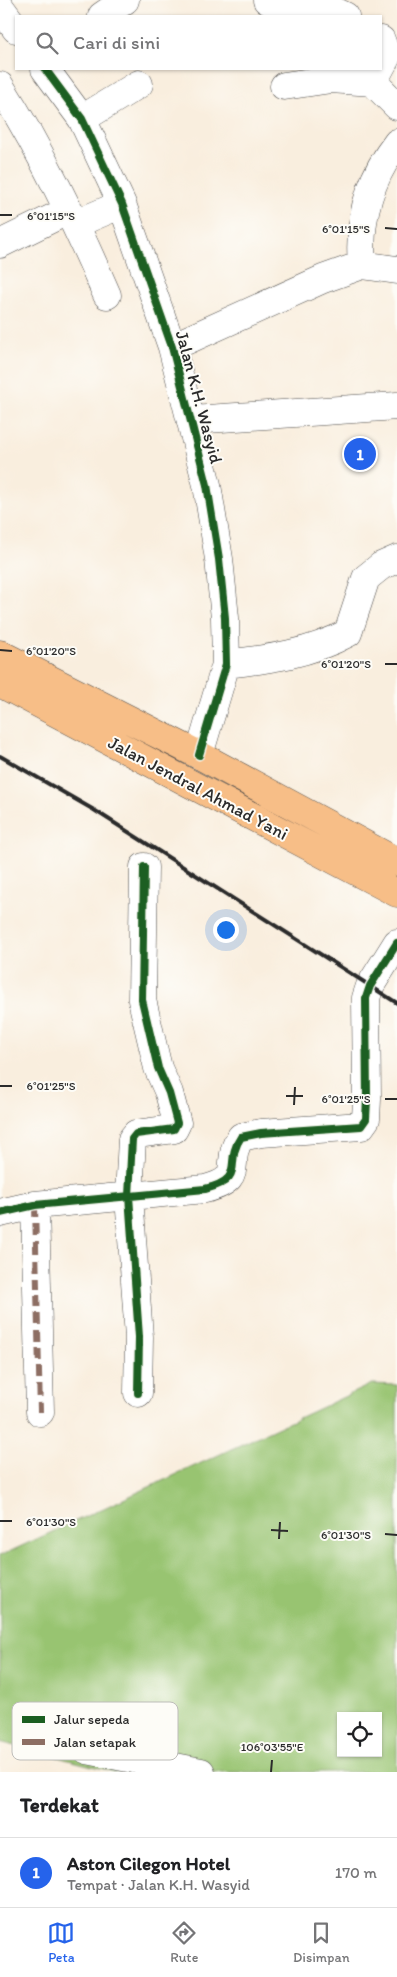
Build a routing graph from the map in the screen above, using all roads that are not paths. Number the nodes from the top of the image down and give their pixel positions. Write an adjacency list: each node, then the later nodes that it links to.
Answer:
1 (125, 0): 4 (street)
2 (267, 0): 5 (street)
3 (0, 7): 6 (street)
4 (103, 15)
5 (342, 15)
6 (15, 28)
7 (382, 42): 8 (street)
8 (382, 65)
9 (46, 70): 16 (street, Jalan K.H. Wasyid)
10 (379, 70): 11 (street)
11 (373, 82): 14 (street); 15 (street)
12 (139, 84): 16 (street)
13 (0, 86): 19 (street)
14 (284, 86)
15 (397, 106)
16 (82, 119): 18 (street, Jalan K.H. Wasyid)
17 (397, 143): 21 (street)
18 (122, 204): 19 (street); 24 (street, Jalan K.H. Wasyid)
19 (72, 217): 20 (street); 23 (street)
20 (0, 244)
21 (362, 264): 22 (street); 24 (street)
22 (397, 270)
23 (106, 294)
24 (172, 347): 26 (street, Jalan K.H. Wasyid)
25 (396, 404): 26 (street)
26 (192, 420): 29 (street, Jalan K.H. Wasyid)
27 (397, 559): 29 (street)
28 (0, 654): 31 (highway, Jalan Jendral Ahmad Yani)
29 (226, 664): 31 (street, Jalan K.H. Wasyid)
30 (0, 684): 34 (highway, Jalan Jendral Ahmad Yani)
31 (199, 755): 32 (highway, Jalan Jendral Ahmad Yani)
32 (397, 862)
33 (144, 867): 36 (street)
34 (397, 893)
35 (397, 943): 36 (street)
36 (129, 1196): 37 (street); 39 (street)
37 (35, 1205): 38 (street); 40 (street)
38 (0, 1213)
39 (138, 1393)
40 (40, 1412)
41 (139, 1760): 42 (street)
42 (201, 1772)

